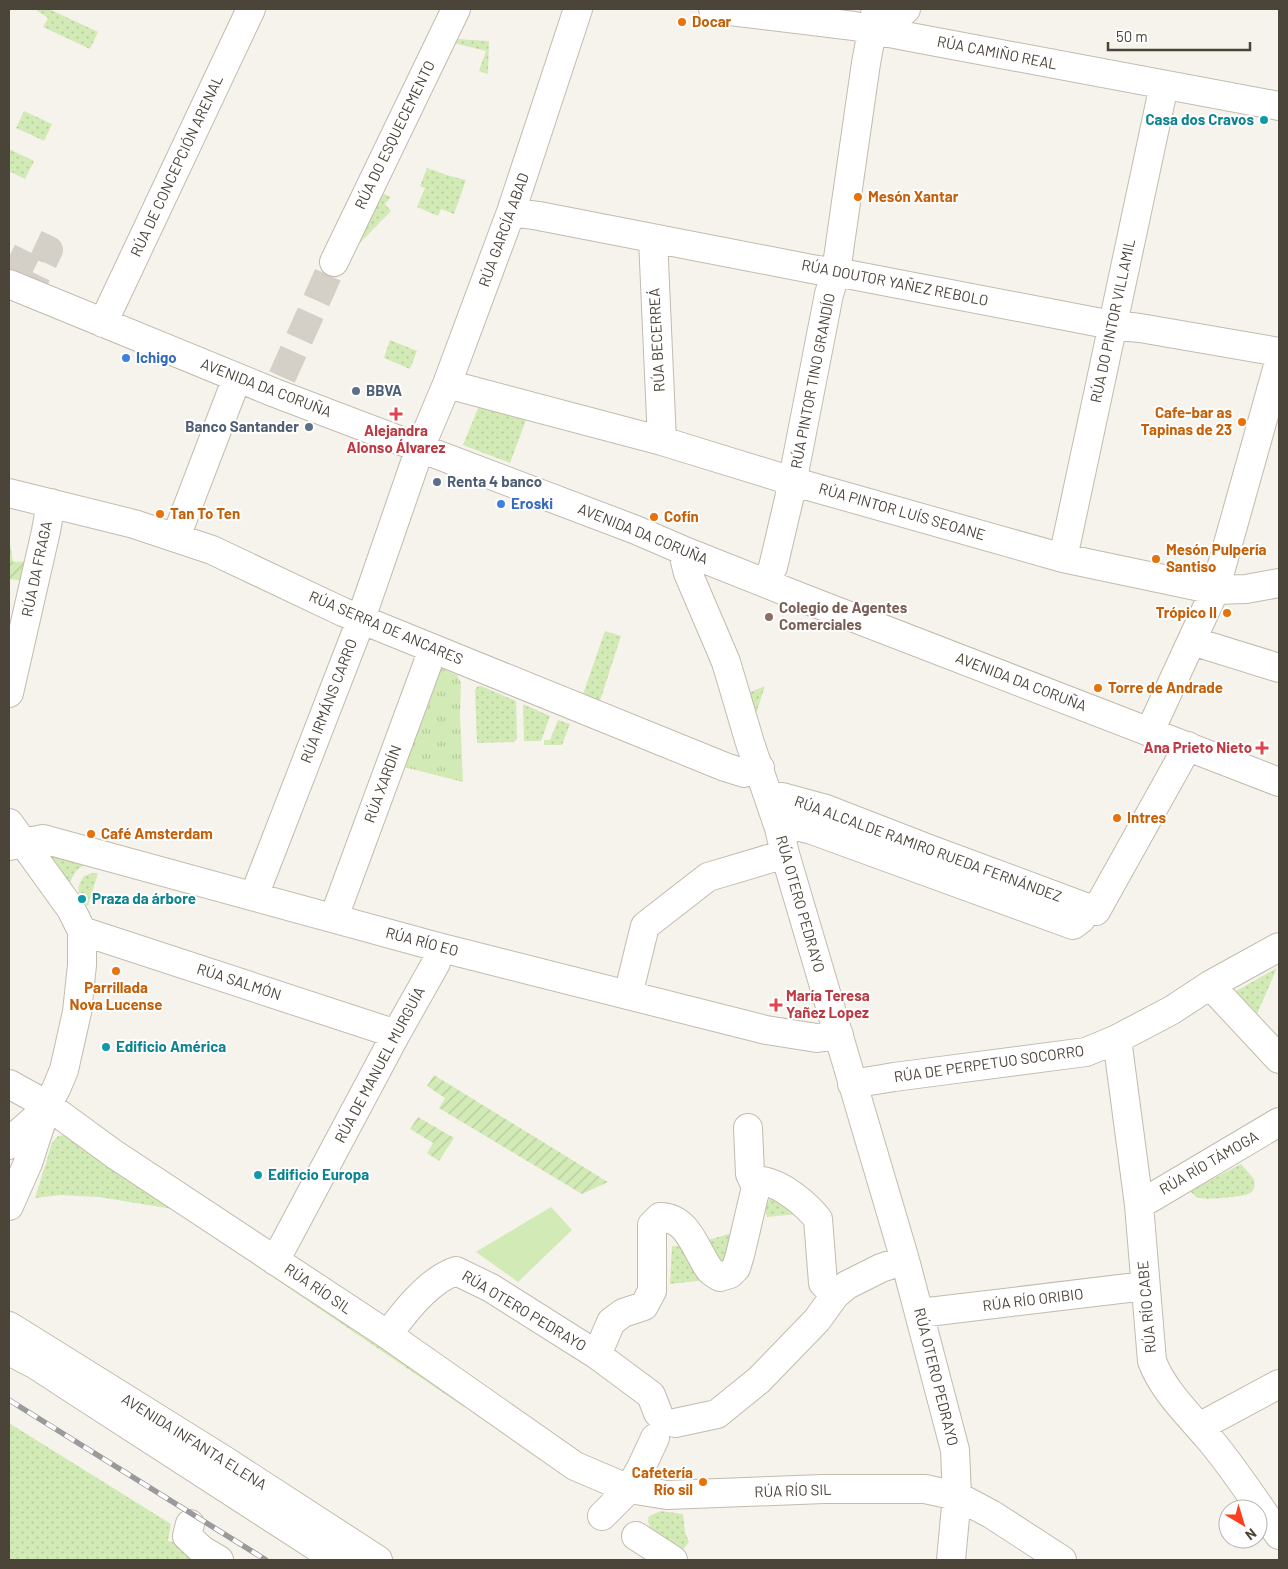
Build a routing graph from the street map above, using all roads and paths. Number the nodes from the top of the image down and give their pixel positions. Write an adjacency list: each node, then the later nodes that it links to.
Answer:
1 (250, 9): 14 (street, RÚA DE CONCEPCIÓN ARENAL)
2 (456, 9): 11 (street, RÚA DO ESQUECEMENTO)
3 (578, 9): 9 (street, RÚA GARCÍA ABAD)
4 (713, 9): 6 (street, RÚA CAMIÑO REAL)
5 (906, 9): 6 (street)
6 (878, 23): 7 (street, RÚA CAMIÑO REAL); 12 (street, RÚA PINTOR TINO GRANDÍO)
7 (1164, 85): 8 (street, RÚA CAMIÑO REAL); 15 (street, RÚA DO PINTOR VILLAMIL)
8 (1279, 106)
9 (511, 212): 10 (street, RÚA DOUTOR YAÑEZ REBOLO); 19 (street, RÚA GARCÍA ABAD)
10 (653, 239): 12 (street, RÚA DOUTOR YAÑEZ REBOLO); 20 (street, RÚA BECERREÁ)
11 (334, 262)
12 (836, 272): 15 (street, RÚA DOUTOR YAÑEZ REBOLO); 22 (street, RÚA PINTOR TINO GRANDÍO)
13 (9, 284): 14 (street, AVENIDA DA CORUÑA)
14 (103, 323): 18 (street, AVENIDA DA CORUÑA)
15 (1112, 325): 16 (street, RÚA DOUTOR YAÑEZ REBOLO); 27 (street, RÚA DO PINTOR VILLAMIL)
16 (1279, 352)
17 (1279, 362): 30 (street)
18 (237, 378): 21 (street, AVENIDA DA CORUÑA); 25 (street)
19 (447, 384): 20 (street, RÚA PINTOR LUÍS SEOANE); 21 (street, RÚA GARCÍA ABAD)
20 (662, 441): 22 (street, RÚA PINTOR LUÍS SEOANE)
21 (420, 448): 26 (street, AVENIDA DA CORUÑA); 31 (street, RÚA IRMÁNS CARRO)
22 (793, 481): 27 (street, RÚA PINTOR LUÍS SEOANE); 28 (street, RÚA PINTOR TINO GRANDÍO)
23 (9, 494): 24 (street, RÚA SERRA DE ANCARES)
24 (50, 503): 31 (street, RÚA SERRA DE ANCARES); 35 (street, RÚA DA FRAGA)
25 (179, 529)
26 (687, 552): 28 (street, AVENIDA DA CORUÑA); 38 (street, RÚA OTERO PEDRAYO)
27 (1063, 558): 30 (street, RÚA PINTOR LUÍS SEOANE)
28 (765, 583): 36 (street, AVENIDA DA CORUÑA)
29 (1279, 583): 30 (street, RÚA PINTOR LUÍS SEOANE)
30 (1215, 590): 32 (street)
31 (360, 618): 38 (street, RÚA SERRA DE ANCARES); 43 (street, RÚA IRMÁNS CARRO)
32 (1192, 641): 34 (street); 36 (street)
33 (430, 660): 45 (street, RÚA XARDÍN)
34 (1279, 668)
35 (9, 693)
36 (1150, 732): 37 (street, AVENIDA DA CORUÑA)
37 (1188, 746): 39 (street, AVENIDA DA CORUÑA); 44 (street, RÚA ALCALDE RAMIRO RUEDA FERNÁNDEZ)
38 (760, 768): 40 (street, RÚA OTERO PEDRAYO)
39 (1279, 782)
40 (768, 798): 42 (street, RÚA OTERO PEDRAYO); 44 (street, RÚA ALCALDE RAMIRO RUEDA FERNÁNDEZ)
41 (14, 837): 43 (street, RÚA RÍO EO); 46 (street)
42 (782, 841): 44 (street, RÚA ALCALDE RAMIRO RUEDA FERNÁNDEZ); 50 (street); 52 (street, RÚA OTERO PEDRAYO)
43 (254, 896): 47 (street, RÚA RÍO EO)
44 (1086, 907)
45 (336, 909)
46 (82, 931): 51 (street, RÚA SALMÓN); 57 (street)
47 (438, 947): 50 (street, RÚA RÍO EO); 51 (street, RÚA DE MANUEL MURGUÍA)
48 (1279, 947): 49 (street, RÚA DE PERPETUO SOCORRO)
49 (1210, 984): 53 (street, RÚA DE PERPETUO SOCORRO); 54 (street)
50 (628, 995): 52 (street, RÚA RÍO EO)
51 (396, 1034): 64 (street, RÚA DE MANUEL MURGUÍA)
52 (838, 1035): 56 (street, RÚA OTERO PEDRAYO)
53 (1118, 1039): 56 (street, RÚA DE PERPETUO SOCORRO); 62 (street, RÚA RÍO CABE)
54 (1279, 1059)
55 (9, 1084): 57 (street, RÚA RÍO SIL)
56 (852, 1084): 65 (street, RÚA OTERO PEDRAYO)
57 (46, 1107): 60 (street); 63 (street); 64 (street, RÚA RÍO SIL)
58 (1279, 1122): 62 (street, RÚA RÍO TÁMOGA)
59 (748, 1128): 61 (street, RÚA OTERO PEDRAYO)
60 (9, 1145)
61 (756, 1186): 67 (street); 72 (street, RÚA OTERO PEDRAYO)
62 (1139, 1205): 66 (street, RÚA RÍO CABE)
63 (9, 1206)
64 (275, 1260): 70 (street, RÚA RÍO SIL)
65 (905, 1260): 67 (street); 68 (street, RÚA OTERO PEDRAYO)
66 (1145, 1286): 68 (street, RÚA RÍO ORIBIO); 75 (street, RÚA RÍO CABE)
67 (835, 1296): 74 (street)
68 (920, 1313): 77 (street, RÚA OTERO PEDRAYO)
69 (9, 1326): 84 (street, AVENIDA INFANTA ELENA)
70 (388, 1335): 72 (street, RÚA OTERO PEDRAYO); 76 (street, RÚA RÍO SIL)
71 (9, 1351): 83 (street, AVENIDA INFANTA ELENA)
72 (597, 1355): 74 (street, RÚA OTERO PEDRAYO)
73 (1279, 1384): 75 (street)
74 (662, 1424): 76 (street)
75 (1199, 1427): 80 (street, RÚA RÍO CABE)
76 (629, 1489): 77 (street, RÚA RÍO SIL); 78 (street)
77 (957, 1496): 86 (street, RÚA OTERO PEDRAYO); 87 (street, RÚA RÍO SIL)
78 (602, 1516)
79 (190, 1524): 82 (street)
80 (1279, 1535)
81 (636, 1536): 85 (street)
82 (219, 1560)
83 (337, 1560)
84 (378, 1560)
85 (673, 1560)
86 (951, 1560)
87 (1062, 1560)

